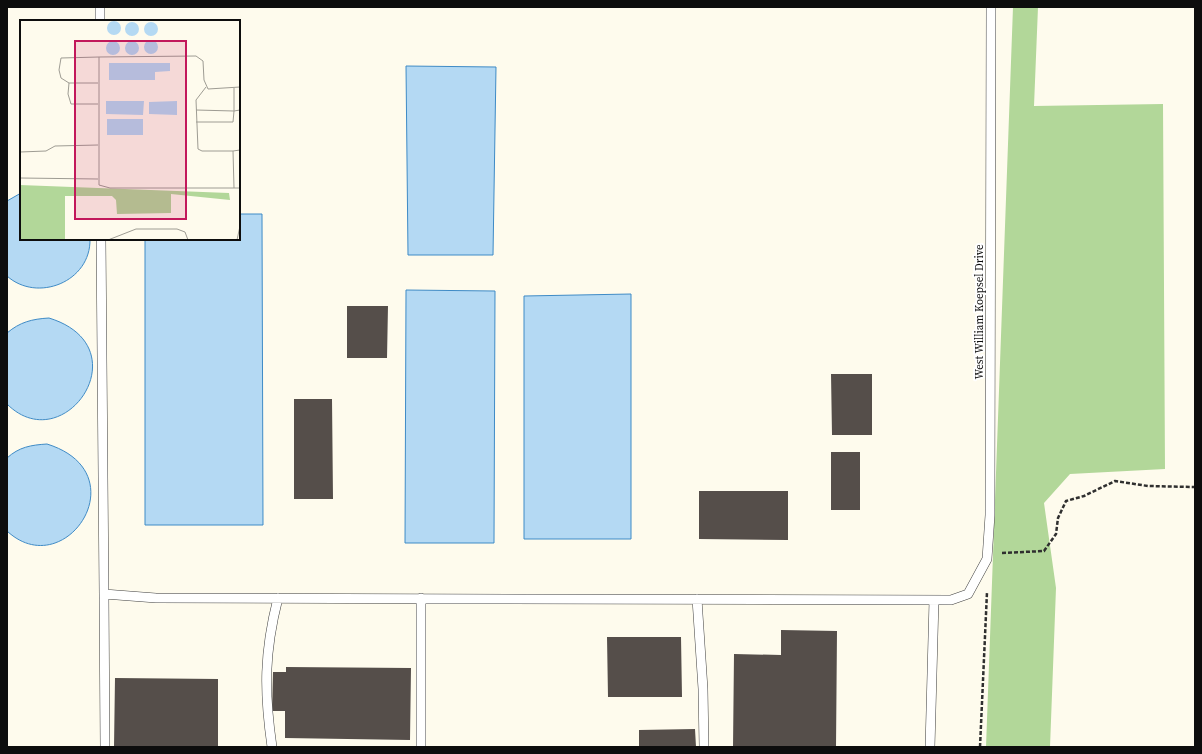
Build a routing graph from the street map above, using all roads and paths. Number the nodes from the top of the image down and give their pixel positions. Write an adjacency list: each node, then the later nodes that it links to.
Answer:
1 (100, 7): 3 (lane)
2 (991, 7): 6 (lane, West William Koepsel Drive)
3 (100, 20)
4 (101, 240): 8 (lane)
5 (1195, 486): 6 (path)
6 (987, 559): 12 (lane, West William Koepsel Drive)
7 (987, 590): 18 (path)
8 (104, 594): 9 (lane); 13 (lane)
9 (278, 598): 10 (lane); 14 (lane)
10 (421, 598): 11 (lane); 15 (lane)
11 (697, 600): 12 (lane); 16 (lane)
12 (934, 600): 17 (lane)
13 (105, 747)
14 (272, 747)
15 (421, 747)
16 (704, 747)
17 (930, 747)
18 (980, 747)

